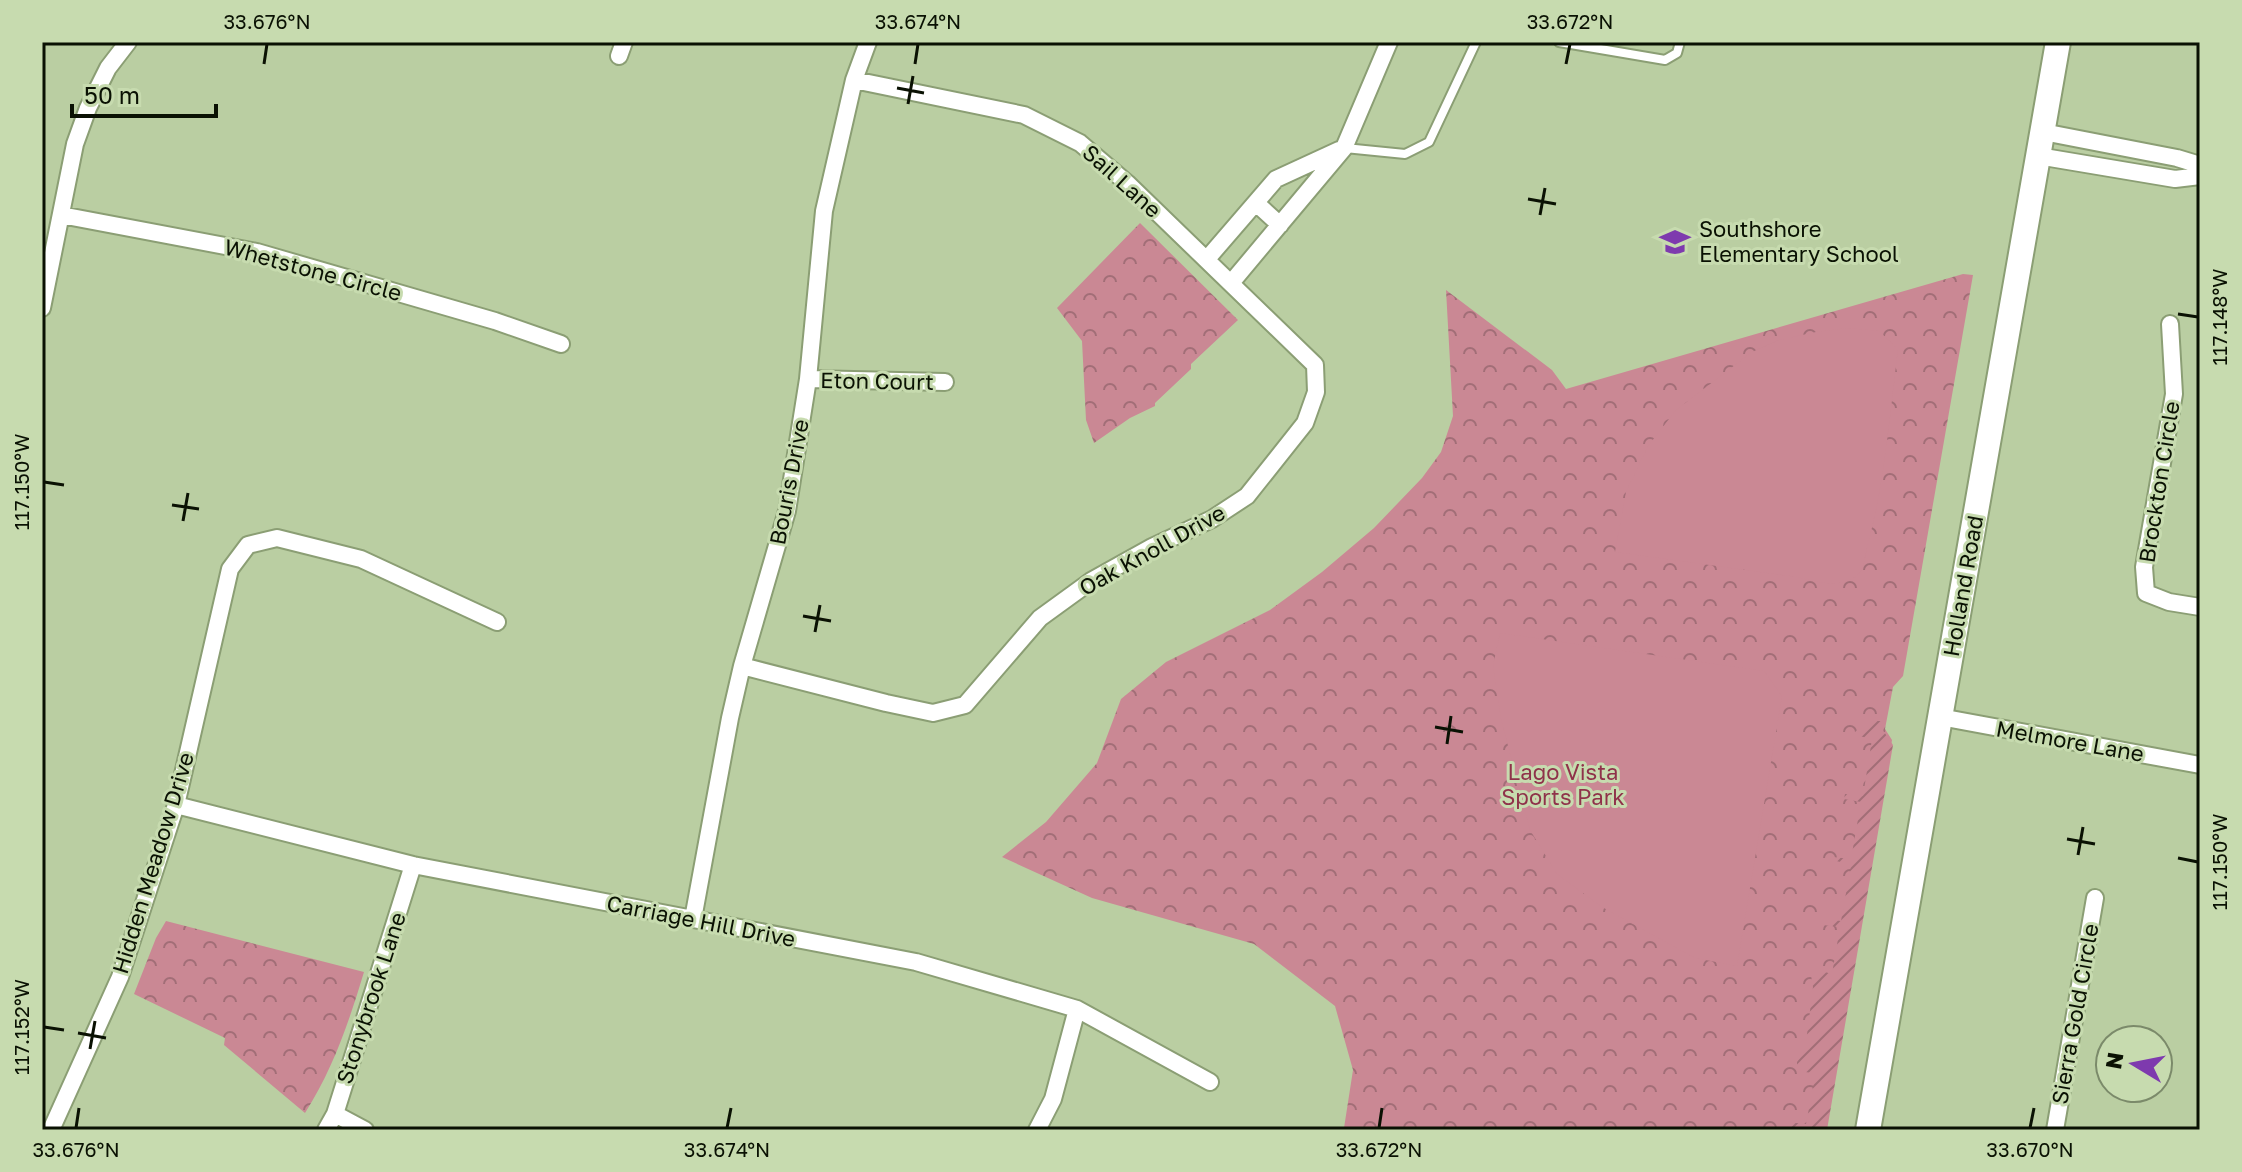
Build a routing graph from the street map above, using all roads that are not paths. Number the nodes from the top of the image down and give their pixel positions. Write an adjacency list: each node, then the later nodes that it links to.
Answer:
1 (128, 42): 15 (street)
2 (868, 42): 8 (street, Bouris Drive)
3 (1389, 42): 10 (street)
4 (1476, 42): 10 (lane)
5 (1564, 42): 6 (lane)
6 (1680, 42)
7 (2058, 42): 9 (main road, Holland Road)
8 (854, 80): 17 (street, Sail Lane); 22 (street, Bouris Drive)
9 (2043, 132): 11 (main road, Holland Road); 12 (street)
10 (1344, 148): 14 (street); 16 (street)
11 (2038, 156): 13 (street); 28 (main road, Holland Road)
12 (2200, 165)
13 (2200, 176)
14 (1256, 203): 16 (street); 17 (street)
15 (61, 215): 19 (street); 21 (street, Whetstone Circle)
16 (1280, 225): 18 (street)
17 (1207, 259): 18 (street, Sail Lane)
18 (1231, 283): 24 (street, Sail Lane)
19 (42, 308)
20 (2170, 324): 25 (street, Brockton Circle)
21 (561, 344)
22 (808, 379): 23 (street, Eton Court); 27 (street, Bouris Drive)
23 (945, 382)
24 (1316, 392): 27 (street, Oak Knoll Drive)
25 (2200, 607)
26 (497, 622): 30 (street, Hidden Meadow Drive)
27 (742, 666): 33 (street, Bouris Drive)
28 (1940, 717): 29 (street, Melmore Lane); 41 (main road, Holland Road)
29 (2200, 765)
30 (176, 805): 31 (street, Carriage Hill Drive); 37 (street, Hidden Meadow Drive)
31 (413, 865): 33 (street, Carriage Hill Drive); 36 (street, Stonybrook Lane)
32 (2095, 898): 42 (street, Sierra Gold Circle)
33 (693, 919): 34 (street, Carriage Hill Drive)
34 (1077, 1009): 35 (street, Carriage Hill Drive); 40 (street)
35 (1210, 1082)
36 (335, 1114): 38 (street, Stonybrook Lane); 39 (street)
37 (51, 1130)
38 (326, 1130)
39 (365, 1130)
40 (1037, 1130)
41 (1868, 1130)
42 (2055, 1130)

